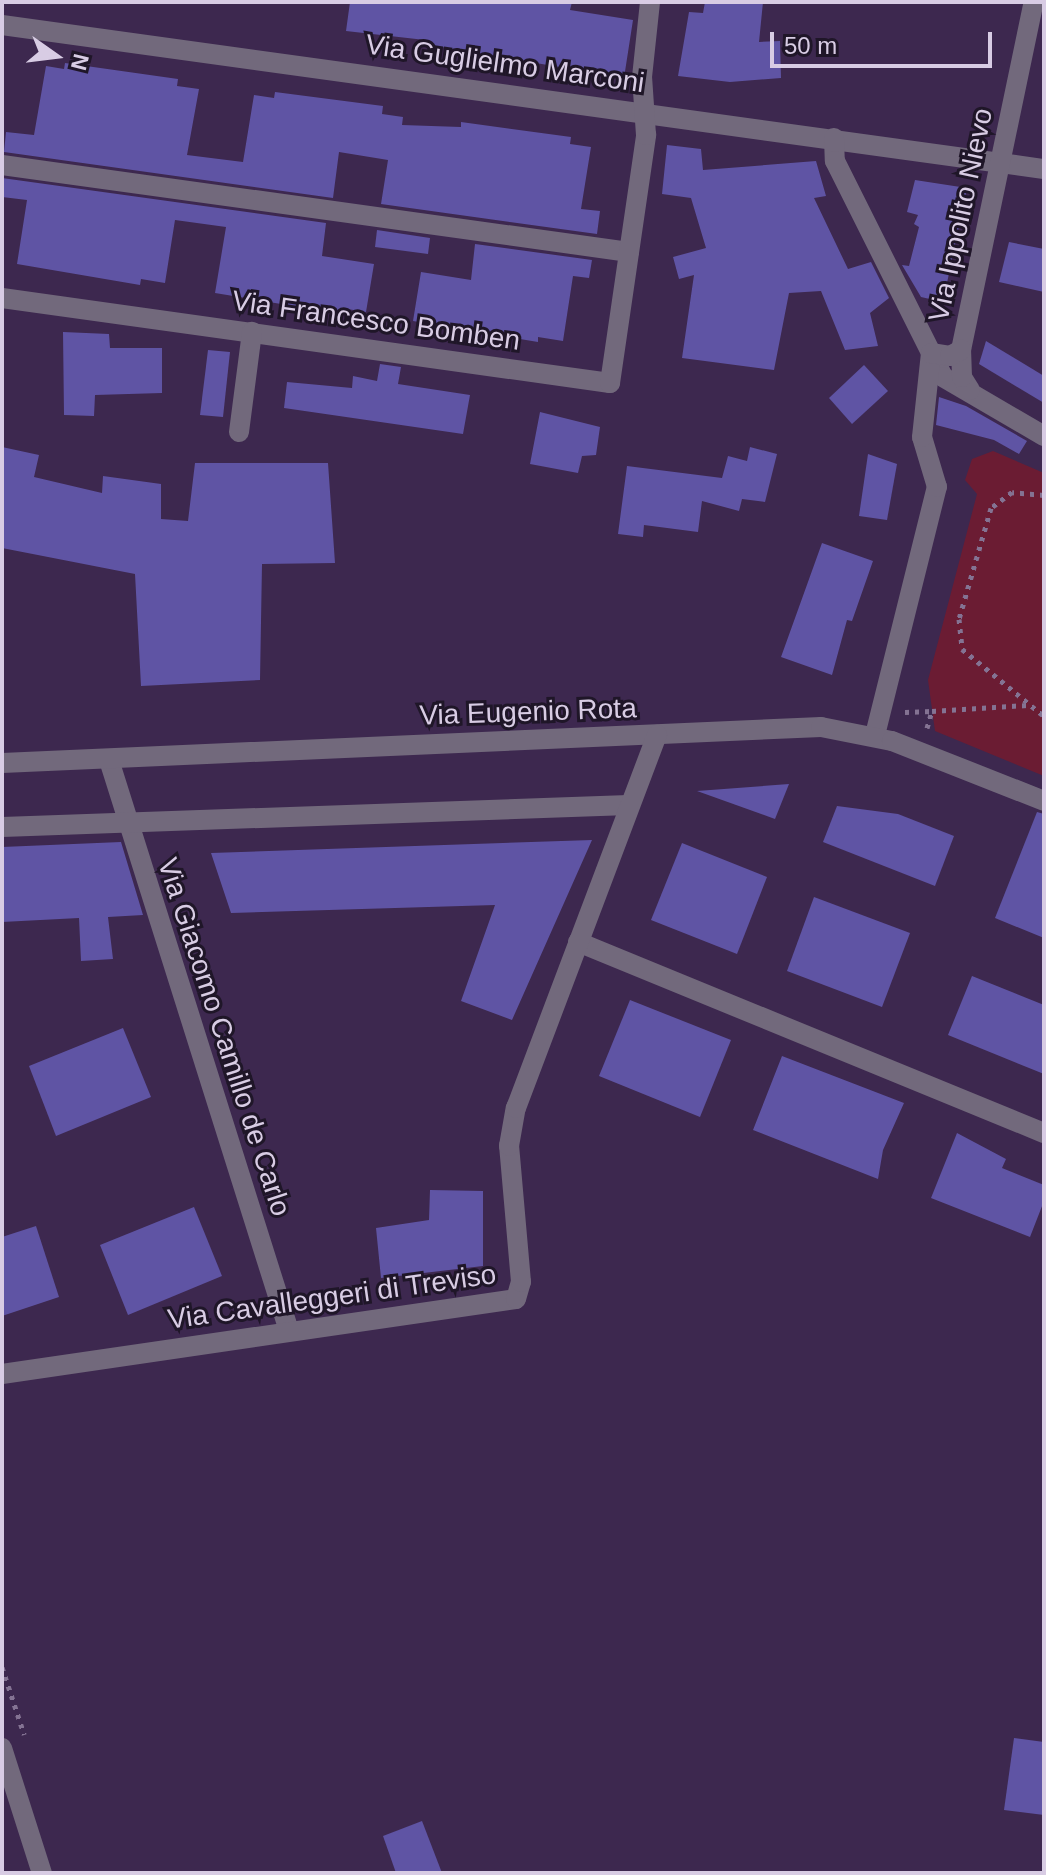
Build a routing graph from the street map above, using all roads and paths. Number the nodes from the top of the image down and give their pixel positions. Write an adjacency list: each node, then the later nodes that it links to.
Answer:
1 (650, 2): 4 (street, Via Francesco Bomben)
2 (1034, 2): 6 (street, Via Ippolito Nievo)
3 (2, 25): 4 (street, Via Guglielmo Marconi)
4 (648, 112): 5 (street, Via Guglielmo Marconi); 9 (street, Via Francesco Bomben)
5 (834, 138): 6 (street, Via Guglielmo Marconi); 13 (street)
6 (1000, 162): 8 (street, Via Guglielmo Marconi); 12 (street, Via Ippolito Nievo)
7 (2, 165): 9 (street)
8 (1044, 169)
9 (629, 252): 11 (street, Via Francesco Bomben)
10 (2, 298): 11 (street, Via Francesco Bomben)
11 (252, 332): 15 (street)
12 (961, 350): 13 (street); 14 (street, Via Ippolito Nievo)
13 (931, 353): 14 (street); 21 (street, Via Ippolito Nievo)
14 (970, 390): 16 (street)
15 (239, 432)
16 (1044, 436)
17 (1044, 495): 18 (path)
18 (1029, 705): 19 (path); 22 (path)
19 (1044, 716)
20 (657, 735): 21 (street, Via Eugenio Rota); 23 (street, Via Eugenio Rota); 26 (street)
21 (875, 735): 22 (street, Via Eugenio Rota)
22 (919, 752): 25 (street, Via Eugenio Rota)
23 (109, 760): 24 (street, Via Eugenio Rota); 27 (street, Via Giacomo Camillo de Carlo)
24 (2, 763)
25 (1044, 801)
26 (629, 805): 27 (street); 29 (street)
27 (126, 822): 28 (street); 31 (street, Via Giacomo Camillo de Carlo)
28 (2, 827)
29 (578, 942): 30 (street); 31 (street, Via Cavalleggeri di Treviso)
30 (1044, 1133)
31 (289, 1331): 32 (street, Via Cavalleggeri di Treviso)
32 (2, 1374)
33 (2, 1748): 34 (street)
34 (42, 1873)

